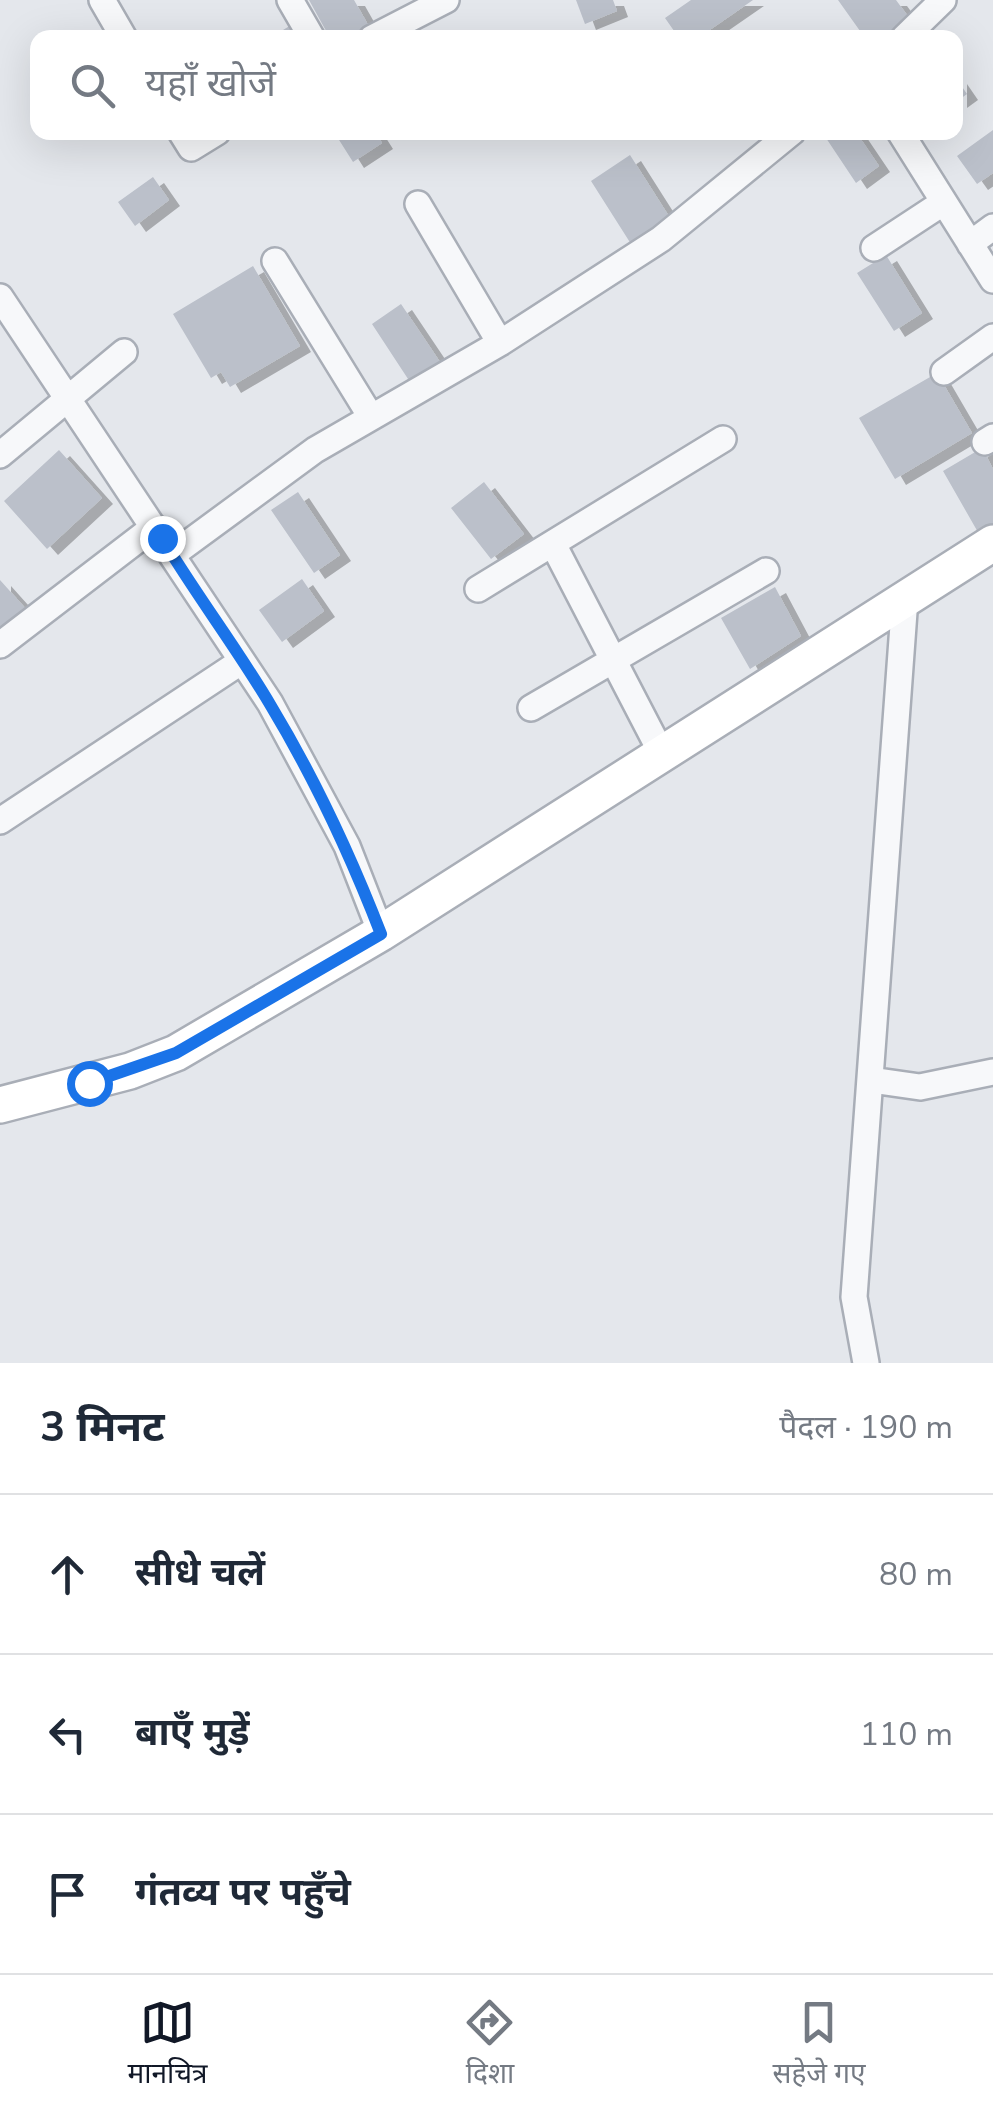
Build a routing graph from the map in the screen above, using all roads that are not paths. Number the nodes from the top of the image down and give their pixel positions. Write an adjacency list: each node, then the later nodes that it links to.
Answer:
1 (102, 0): 5 (street)
2 (290, 0): 6 (street)
3 (446, 0): 7 (street)
4 (933, 3): 8 (street)
5 (119, 30)
6 (307, 30)
7 (388, 30)
8 (911, 30)
9 (782, 140): 20 (street)
10 (905, 140): 11 (street)
11 (944, 202): 14 (street); 15 (street)
12 (418, 204): 20 (street)
13 (993, 227): 14 (street)
14 (970, 244): 17 (street)
15 (874, 248)
16 (275, 261): 24 (street)
17 (993, 280)
18 (0, 297): 23 (street)
19 (993, 337): 22 (street)
20 (500, 343): 24 (street)
21 (124, 352): 23 (street)
22 (944, 372)
23 (68, 399): 26 (street); 27 (street)
24 (372, 417): 30 (street)
25 (723, 439): 29 (street)
26 (0, 455)
27 (154, 527): 30 (street); 34 (street)
28 (993, 543): 33 (street)
29 (552, 544): 32 (street); 36 (street)
30 (172, 554): 35 (street)
31 (766, 571): 36 (street)
32 (478, 589)
33 (905, 598): 38 (street); 42 (street)
34 (0, 644)
35 (242, 660): 39 (street); 40 (street)
36 (614, 660): 37 (street); 38 (street)
37 (531, 708)
38 (662, 754): 40 (street)
39 (0, 821)
40 (381, 934): 43 (street)
41 (993, 1072): 42 (street)
42 (871, 1080): 44 (street)
43 (0, 1105)
44 (866, 1363)

